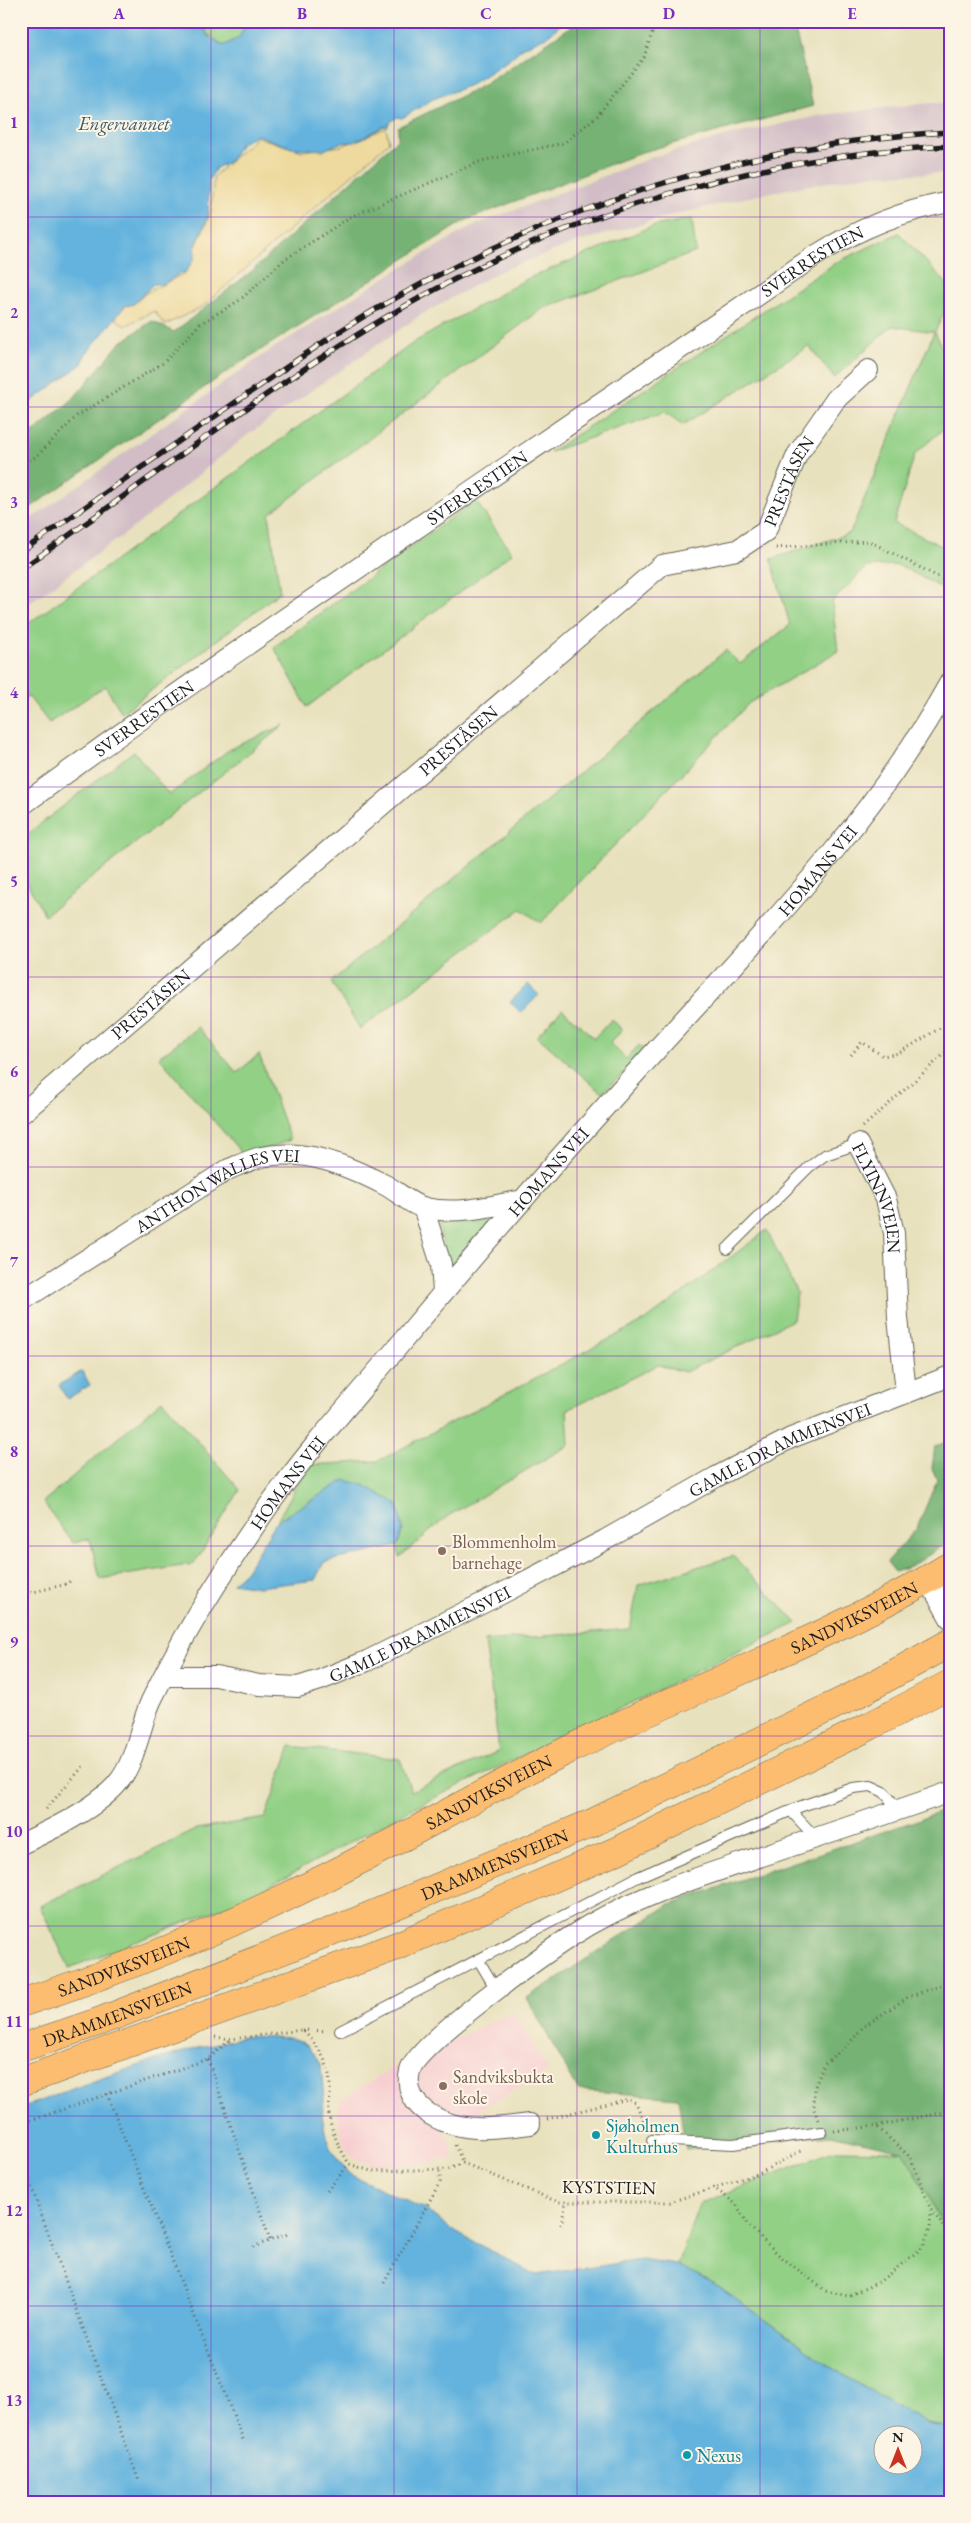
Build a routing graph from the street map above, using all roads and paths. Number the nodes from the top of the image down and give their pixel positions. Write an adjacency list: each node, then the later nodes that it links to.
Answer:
1 (656, 21): 4 (path)
2 (950, 202): 8 (street, SVERRESTIEN)
3 (868, 370): 12 (street, PRESTÅSEN)
4 (21, 466)
5 (771, 548): 6 (path)
6 (950, 583)
7 (950, 682): 14 (street, HOMANS VEI)
8 (21, 806)
9 (940, 1028): 11 (path)
10 (950, 1049): 13 (path)
11 (851, 1055)
12 (21, 1114)
13 (858, 1144): 16 (lane, FLYINNVEIEN); 20 (street, FLYINNVEIEN)
14 (523, 1200): 15 (street, ANTHON WALLES VEI); 17 (street, HOMANS VEI)
15 (423, 1208): 17 (street); 18 (street, ANTHON WALLES VEI)
16 (726, 1249)
17 (443, 1292): 26 (street, HOMANS VEI)
18 (21, 1301)
19 (950, 1376): 20 (street, GAMLE DRAMMENSVEI)
20 (906, 1392): 26 (street, GAMLE DRAMMENSVEI)
21 (71, 1580): 23 (path)
22 (939, 1582): 24 (street); 38 (main road, SANDVIKSVEIEN)
23 (21, 1595)
24 (950, 1618)
25 (950, 1643): 43 (main road, DRAMMENSVEIEN)
26 (166, 1676): 34 (street)
27 (950, 1684): 45 (main road, DRAMMENSVEIEN)
28 (84, 1764): 32 (path)
29 (950, 1792): 30 (street)
30 (899, 1810): 31 (lane); 33 (street)
31 (791, 1811): 33 (lane); 35 (lane)
32 (39, 1816)
33 (816, 1838): 37 (street)
34 (21, 1844)
35 (478, 1959): 37 (lane); 40 (lane)
36 (950, 1982): 51 (path)
37 (497, 1991): 49 (street)
38 (21, 2003)
39 (302, 2030): 40 (path); 42 (path); 54 (path)
40 (340, 2031)
41 (212, 2037): 42 (path)
42 (231, 2039): 44 (path)
43 (21, 2048)
44 (208, 2059): 46 (path); 63 (path)
45 (21, 2082)
46 (107, 2094): 48 (path); 66 (path)
47 (950, 2111): 50 (path)
48 (21, 2124)
49 (530, 2124): 52 (path)
50 (876, 2126): 51 (path); 59 (path)
51 (822, 2132): 52 (lane); 56 (path, KYSTSTIEN)
52 (652, 2140)
53 (21, 2158): 67 (path)
54 (349, 2164): 55 (path, KYSTSTIEN); 57 (path)
55 (440, 2169): 58 (path, KYSTSTIEN); 65 (path)
56 (712, 2187): 58 (path, KYSTSTIEN); 59 (path)
57 (327, 2191)
58 (566, 2202): 60 (path)
59 (932, 2210): 62 (path)
60 (561, 2225)
61 (288, 2234): 63 (path)
62 (950, 2234)
63 (270, 2240): 64 (path)
64 (253, 2247)
65 (384, 2283)
66 (244, 2442)
67 (139, 2481)
68 (21, 2491): 69 (path)
69 (25, 2502)

